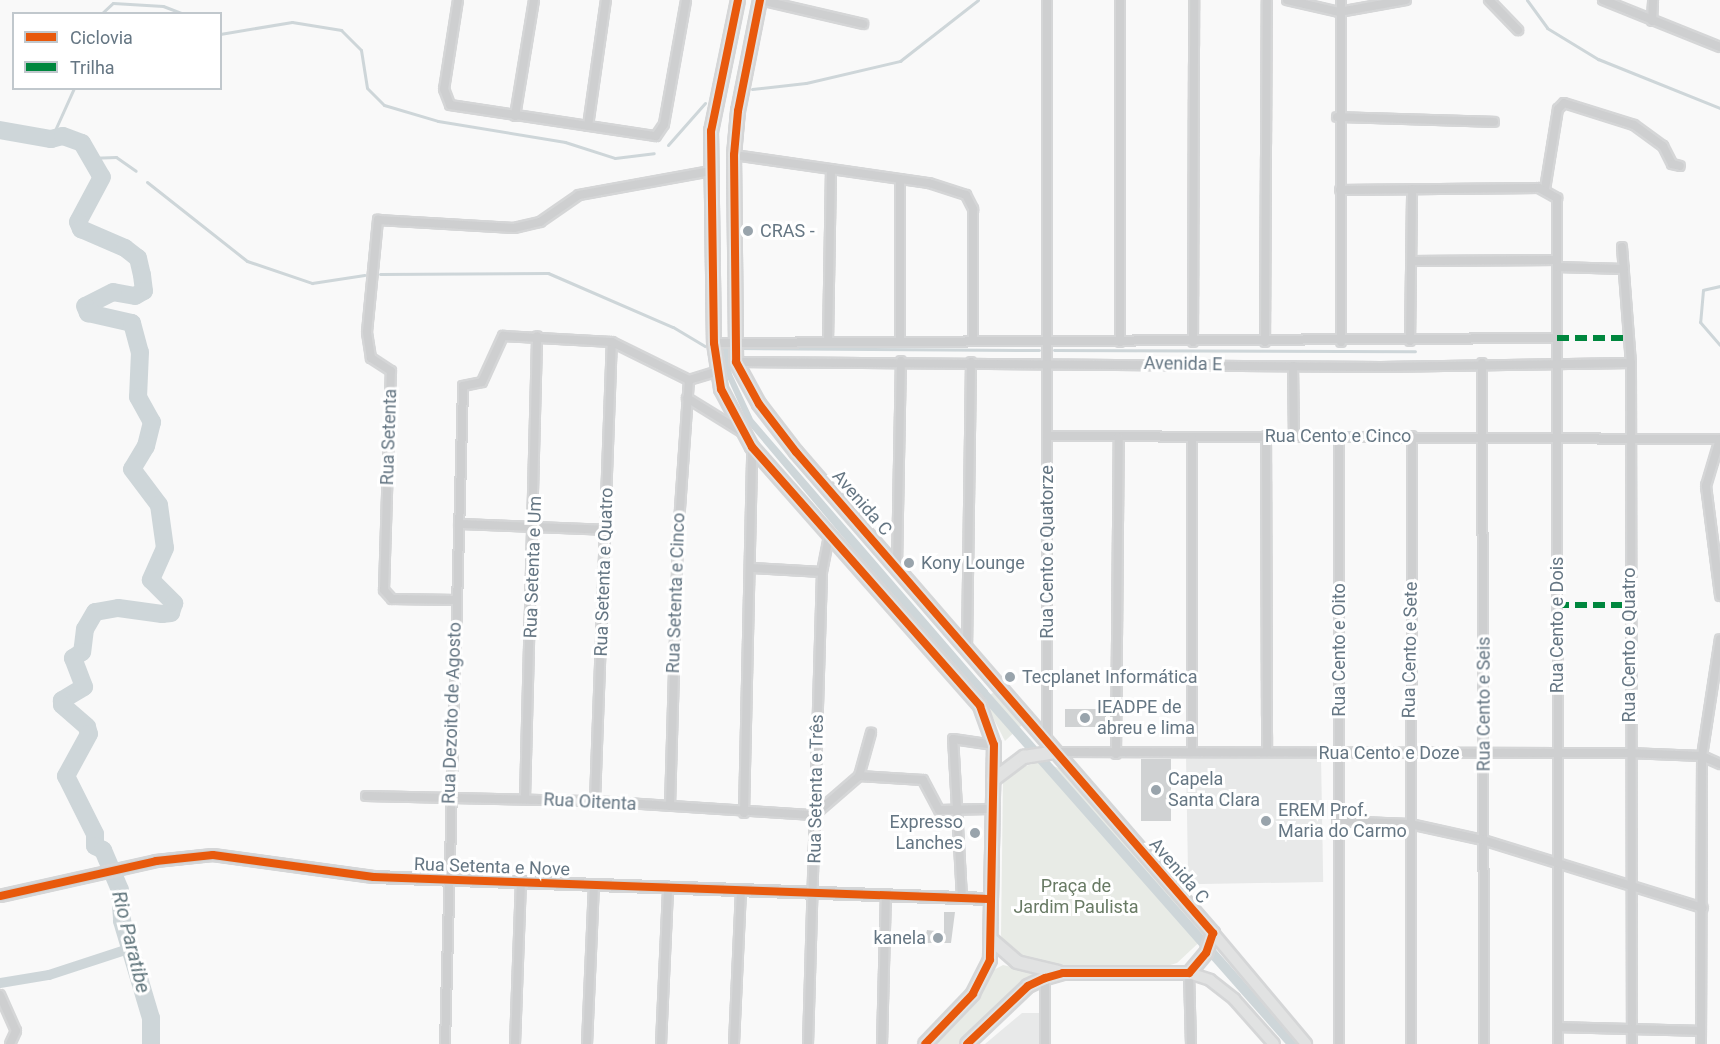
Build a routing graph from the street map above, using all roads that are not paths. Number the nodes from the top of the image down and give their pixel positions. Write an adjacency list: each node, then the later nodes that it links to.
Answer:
1 (458, 0): 22 (street)
2 (534, 0): 22 (street)
3 (606, 0): 25 (street)
4 (686, 0): 25 (street)
5 (738, 0): 29 (main road)
6 (760, 0): 19 (street); 26 (main road, Avenida C)
7 (1047, 0): 47 (street, Rua Cento e Quatorze)
8 (1120, 0): 48 (street)
9 (1194, 0): 49 (street)
10 (1267, 0): 50 (street)
11 (1287, 0): 17 (street)
12 (1341, 0): 17 (street)
13 (1406, 0): 17 (street)
14 (1489, 0): 20 (street)
15 (1603, 0): 18 (street)
16 (1653, 0): 18 (street)
17 (1340, 12): 23 (street)
18 (1652, 21): 21 (street)
19 (863, 24)
20 (1518, 30)
21 (1720, 47)
22 (515, 116): 25 (street)
23 (1337, 117): 24 (street); 33 (street)
24 (1494, 122)
25 (588, 126)
26 (734, 154): 28 (street); 34 (main road, Avenida C)
27 (1680, 166): 32 (street)
28 (831, 169): 30 (street); 45 (street)
29 (711, 171): 35 (main road); 86 (street, Rua Setenta)
30 (900, 179): 43 (street); 46 (street)
31 (1412, 189): 32 (street); 33 (street); 37 (street)
32 (1545, 189): 38 (street, Rua Cento e Dois)
33 (1340, 190): 51 (street)
34 (734, 196): 35 (main road); 53 (main road, Avenida C)
35 (712, 197): 52 (main road)
36 (1622, 247): 39 (street, Rua Cento e Quatro)
37 (1412, 261): 38 (street); 42 (street)
38 (1557, 263): 39 (street); 41 (street, Rua Cento e Dois)
39 (1624, 269): 60 (street, Rua Cento e Quatro)
40 (537, 336): 44 (street); 78 (street, Rua Dezoito de Agosto); 79 (street, Rua Setenta e Um)
41 (1557, 338): 42 (street, Avenida E); 59 (street, Rua Cento e Dois)
42 (1410, 340): 51 (street, Avenida E)
43 (973, 341): 46 (street, Avenida E); 47 (street, Avenida E)
44 (612, 342): 63 (street); 80 (street, Rua Setenta e Quatro)
45 (828, 342): 46 (street, Avenida E); 53 (street, Avenida E)
46 (900, 342)
47 (1046, 342): 48 (street, Avenida E); 57 (street, Rua Cento e Quatorze)
48 (1120, 342): 49 (street, Avenida E)
49 (1193, 342): 50 (street, Avenida E)
50 (1265, 342): 51 (street, Avenida E)
51 (1341, 342)
52 (714, 343): 53 (street, Avenida E); 62 (main road)
53 (733, 343): 55 (main road, Avenida C)
54 (901, 361): 55 (street, Avenida E); 56 (street, Avenida E); 82 (street)
55 (736, 362): 82 (main road, Avenida C)
56 (971, 362): 57 (street, Avenida E); 88 (street)
57 (1046, 362): 61 (street, Avenida E); 67 (street, Rua Cento e Quatorze)
58 (1482, 363): 59 (street, Avenida E); 61 (street, Avenida E); 73 (street, Rua Cento e Seis)
59 (1558, 363): 60 (street, Avenida E); 66 (street, Rua Cento e Dois)
60 (1630, 363): 74 (street, Rua Cento e Quatro)
61 (1293, 366): 70 (street)
62 (716, 372): 63 (street); 65 (main road)
63 (689, 380): 64 (street, Rua Setenta e Cinco)
64 (687, 398): 65 (street); 108 (street, Rua Setenta e Cinco)
65 (742, 432): 77 (main road)
66 (1557, 435): 73 (street, Rua Cento e Cinco); 74 (street, Rua Cento e Cinco); 99 (street, Rua Cento e Dois)
67 (1047, 436): 68 (street, Rua Cento e Cinco); 90 (street, Rua Cento e Quatorze)
68 (1119, 436): 75 (street, Rua Cento e Cinco); 96 (street)
69 (1266, 436): 70 (street, Rua Cento e Cinco); 75 (street, Rua Cento e Cinco); 93 (street)
70 (1294, 436): 71 (street, Rua Cento e Cinco)
71 (1339, 436): 72 (street, Rua Cento e Cinco); 97 (street, Rua Cento e Oito)
72 (1412, 436): 73 (street, Rua Cento e Cinco); 98 (street, Rua Cento e Sete)
73 (1484, 436): 94 (street, Rua Cento e Seis)
74 (1630, 436): 76 (street, Rua Cento e Cinco); 95 (street, Rua Cento e Quatro)
75 (1192, 437): 92 (street)
76 (1720, 439): 85 (street)
77 (752, 447): 81 (main road); 83 (street)
78 (459, 524): 79 (street); 86 (street, Rua Dezoito de Agosto)
79 (534, 526): 80 (street); 105 (street, Rua Setenta e Um)
80 (606, 530): 107 (street, Rua Setenta e Quatro)
81 (829, 535): 84 (street, Rua Setenta e Três); 91 (main road)
82 (897, 565): 88 (main road, Avenida C)
83 (752, 568): 84 (street); 111 (street)
84 (822, 572): 112 (street, Rua Setenta e Três)
85 (1720, 596)
86 (456, 600): 106 (street, Rua Dezoito de Agosto)
87 (1720, 639): 100 (street)
88 (967, 649): 90 (main road, Avenida C)
89 (871, 733): 102 (street)
90 (1051, 748): 96 (street, Rua Cento e Doze); 103 (main road); 130 (main road, Avenida C)
91 (994, 750): 103 (main road); 110 (street)
92 (1192, 752): 93 (street, Rua Cento e Doze); 96 (street, Rua Cento e Doze)
93 (1267, 752): 97 (street, Rua Cento e Doze)
94 (1485, 753): 98 (street, Rua Cento e Doze); 99 (street, Rua Cento e Doze); 115 (street, Rua Cento e Seis)
95 (1628, 753): 99 (street, Rua Cento e Doze); 100 (street, Rua Cento e Doze); 120 (street, Rua Cento e Quatro)
96 (1116, 754)
97 (1340, 754): 98 (street, Rua Cento e Doze); 113 (street, Rua Cento e Oito)
98 (1409, 754): 114 (street, Rua Cento e Sete)
99 (1557, 754): 116 (street, Rua Cento e Dois)
100 (1702, 756): 101 (street, Rua Cento e Doze); 128 (street)
101 (1720, 764)
102 (859, 776): 110 (street); 112 (street)
103 (993, 780): 109 (main road)
104 (366, 796): 106 (street, Rua Oitenta)
105 (525, 798): 106 (street, Rua Oitenta); 107 (street, Rua Oitenta)
106 (449, 799): 117 (street, Rua Dezoito de Agosto)
107 (595, 801): 108 (street, Rua Oitenta)
108 (670, 806): 111 (street, Rua Oitenta)
109 (990, 809): 110 (street); 127 (main road)
110 (960, 812): 126 (street)
111 (744, 813): 112 (street, Rua Oitenta)
112 (814, 815): 123 (street, Rua Setenta e Três)
113 (1337, 821): 114 (street); 154 (street, Rua Cento e Oito)
114 (1410, 824): 115 (street); 155 (street, Rua Cento e Sete)
115 (1483, 840): 116 (street); 156 (street, Rua Cento e Seis)
116 (1555, 862): 120 (street); 135 (street, Rua Cento e Dois)
117 (447, 881): 118 (street, Rua Setenta e Nove); 124 (street, Rua Setenta e Nove); 141 (street, Rua Dezoito de Agosto)
118 (521, 884): 119 (street, Rua Setenta e Nove); 142 (street)
119 (594, 886): 121 (street, Rua Setenta e Nove); 143 (street)
120 (1632, 888): 128 (street); 136 (street, Rua Cento e Quatro)
121 (668, 889): 122 (street, Rua Setenta e Nove); 144 (street)
122 (741, 891): 123 (street, Rua Setenta e Nove); 145 (street)
123 (813, 894): 125 (street, Rua Setenta e Nove); 146 (street, Rua Setenta e Três)
124 (0, 896)
125 (886, 896): 126 (street, Rua Setenta e Nove); 147 (street)
126 (962, 898): 127 (street, Rua Setenta e Nove)
127 (990, 898): 129 (main road)
128 (1703, 908): 137 (street)
129 (992, 940): 131 (main road); 148 (main road)
130 (1210, 943): 132 (main road); 153 (main road, Avenida C)
131 (1063, 972): 132 (main road); 133 (main road)
132 (1189, 973): 139 (main road); 151 (street)
133 (1045, 978): 138 (main road); 150 (street)
134 (0, 995): 140 (street)
135 (1558, 1027): 136 (street); 157 (street, Rua Cento e Dois)
136 (1632, 1030): 137 (street); 158 (street, Rua Cento e Quatro)
137 (1701, 1031): 159 (street)
138 (977, 1039): 149 (main road)
139 (1266, 1039): 152 (main road)
140 (10, 1044)
141 (445, 1044)
142 (515, 1044)
143 (587, 1044)
144 (661, 1044)
145 (734, 1044)
146 (808, 1044)
147 (882, 1044)
148 (925, 1044)
149 (967, 1044)
150 (1045, 1044)
151 (1191, 1044)
152 (1274, 1044)
153 (1306, 1044)
154 (1339, 1044)
155 (1411, 1044)
156 (1484, 1044)
157 (1558, 1044)
158 (1632, 1044)
159 (1701, 1044)

